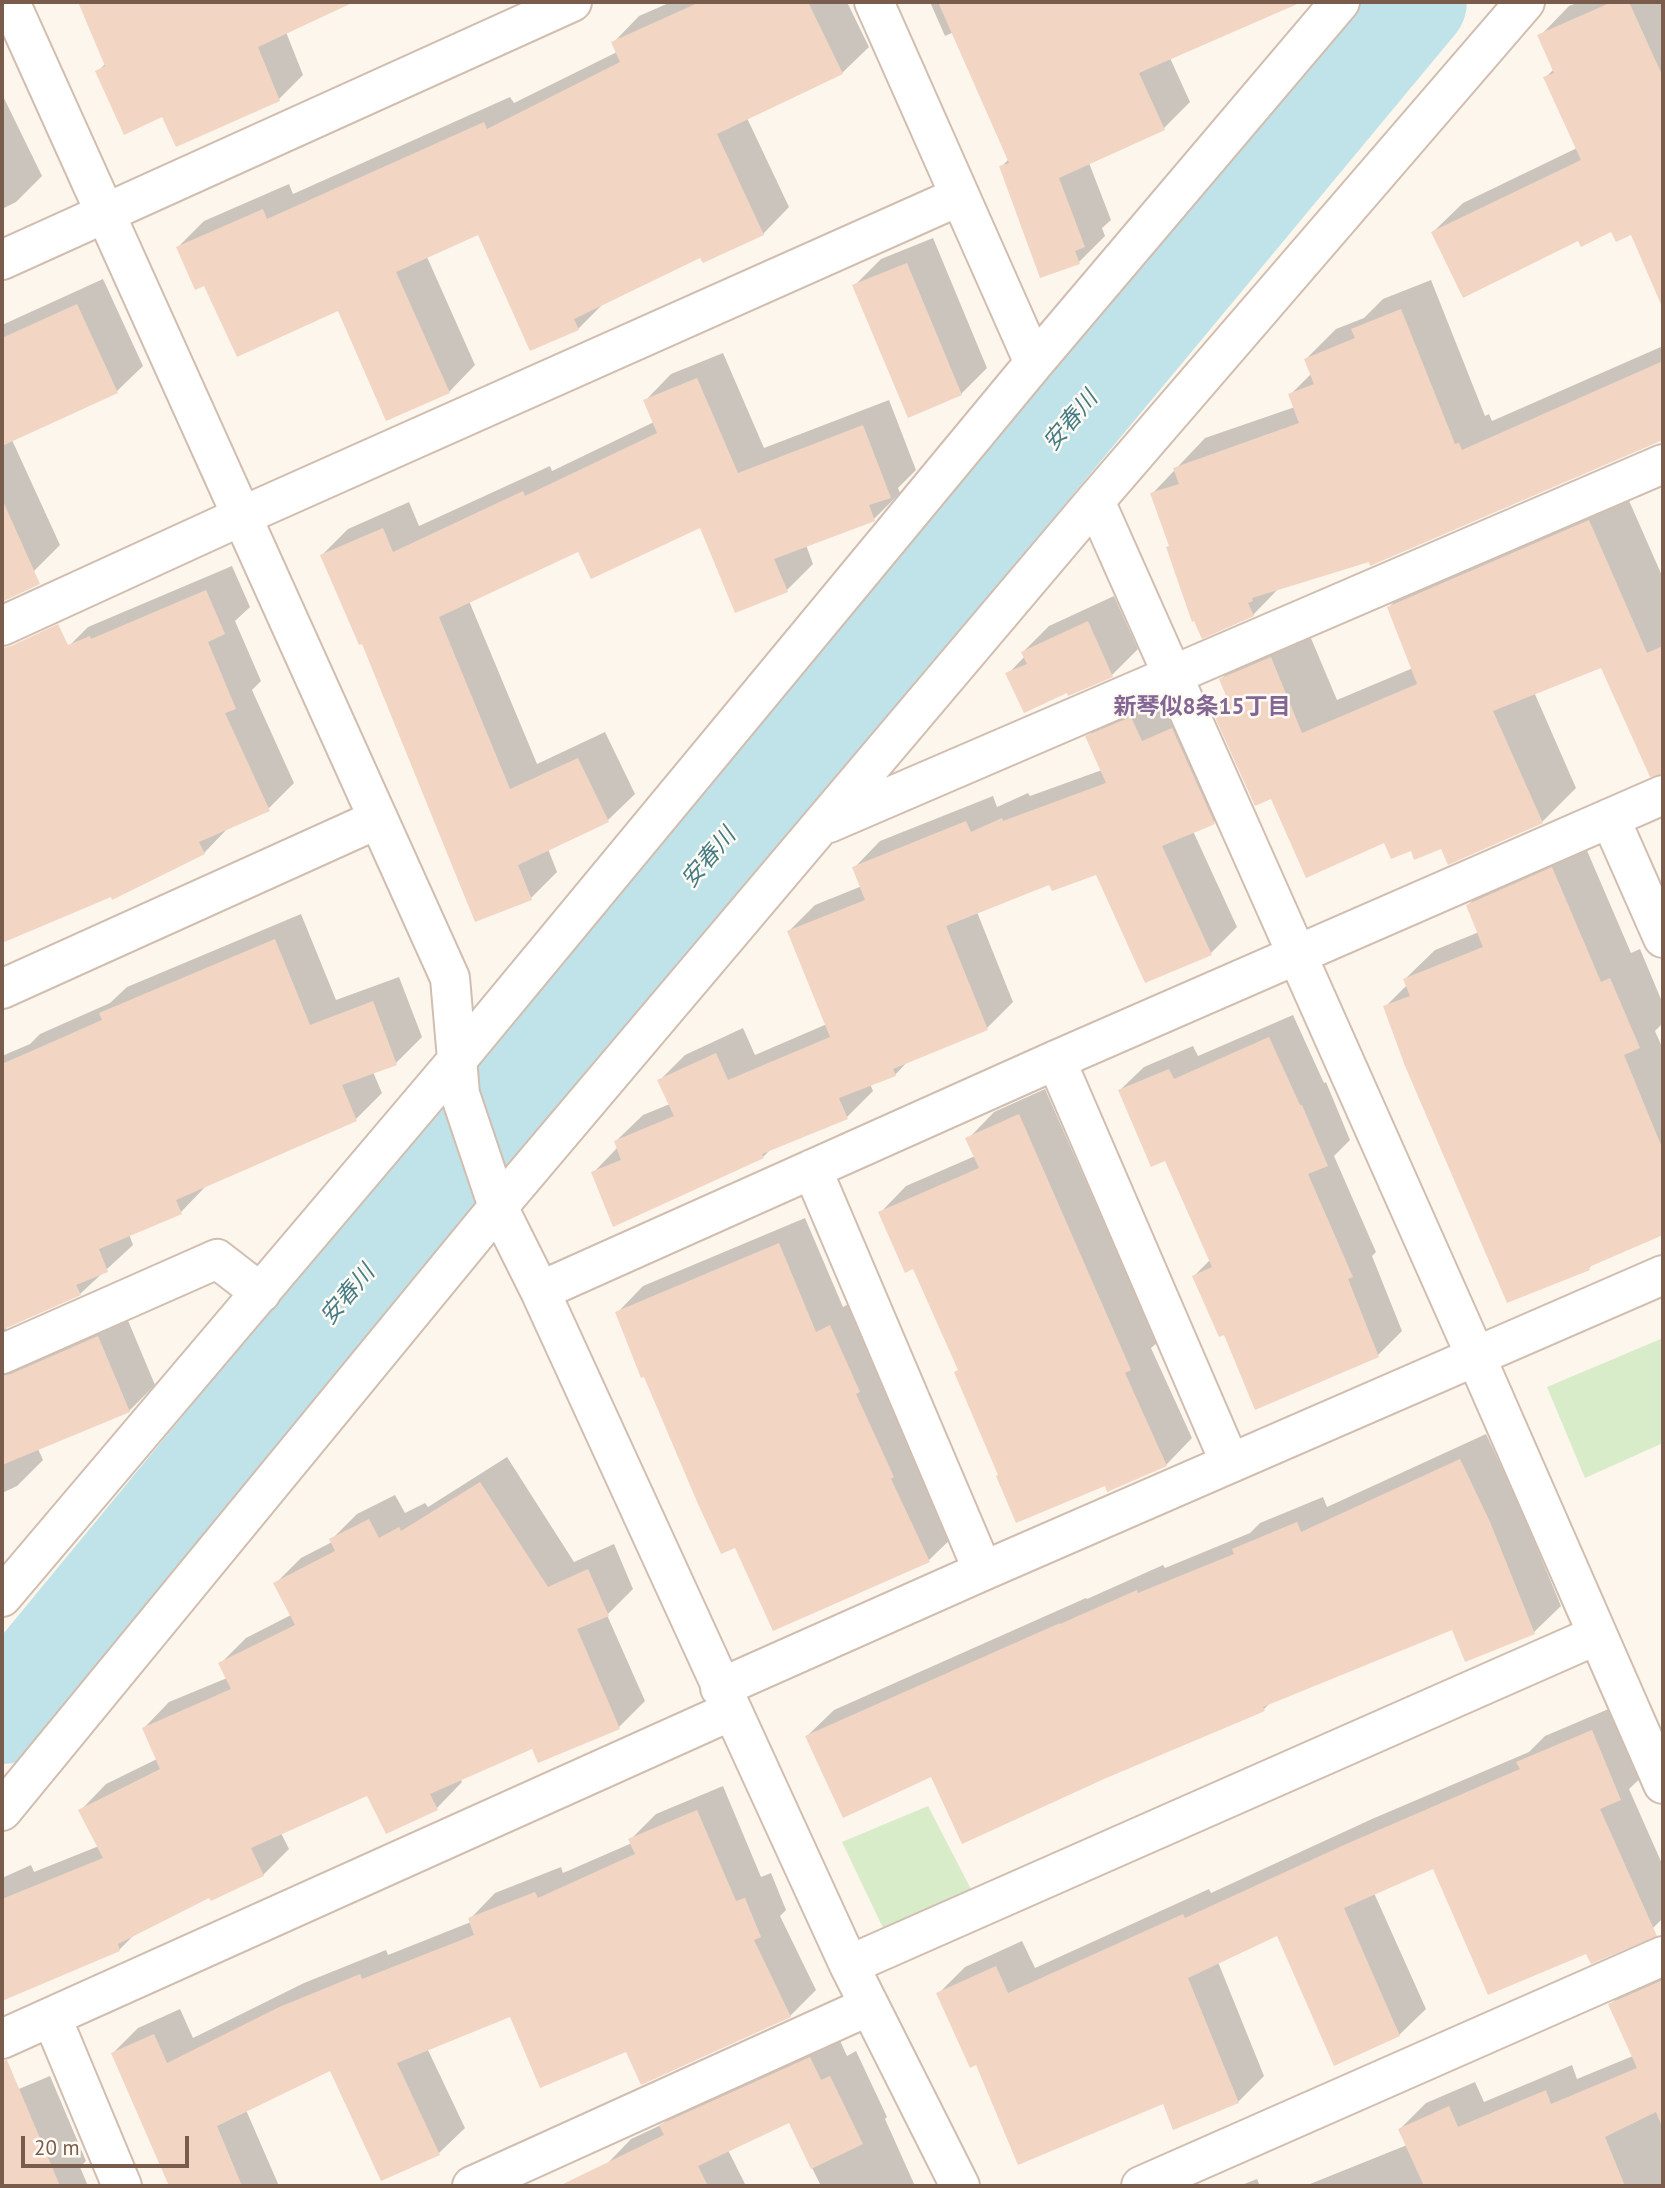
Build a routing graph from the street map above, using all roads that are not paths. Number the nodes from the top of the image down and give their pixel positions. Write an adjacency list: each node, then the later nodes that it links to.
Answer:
1 (9, 2): 7 (street)
2 (572, 2): 7 (street)
3 (874, 2): 6 (street)
4 (1340, 2): 9 (street)
5 (1525, 2): 11 (street)
6 (960, 195): 9 (street); 12 (street)
7 (105, 214): 8 (street); 12 (street)
8 (2, 260)
9 (1034, 363): 23 (street)
10 (1663, 464): 14 (street)
11 (1095, 501): 14 (street); 18 (street)
12 (242, 516): 13 (street); 17 (street)
13 (2, 626)
14 (1173, 674): 18 (street); 20 (street)
15 (1663, 795): 16 (street)
16 (1610, 818): 19 (street); 20 (street)
17 (378, 819): 21 (street); 23 (street)
18 (822, 826): 25 (street)
19 (1663, 938)
20 (1296, 955): 22 (street); 30 (street)
21 (2, 989)
22 (1056, 1060): 24 (street); 31 (street)
23 (459, 1076): 25 (street); 28 (street)
24 (812, 1169): 27 (street); 32 (street)
25 (494, 1195): 27 (street); 37 (street)
26 (1663, 1275): 30 (street)
27 (540, 1290): 35 (street)
28 (261, 1293): 29 (street); 33 (street)
29 (2, 1354)
30 (1476, 1357): 31 (street); 34 (street)
31 (1230, 1463): 32 (street)
32 (983, 1571): 35 (street)
33 (2, 1597)
34 (1597, 1635): 36 (street); 39 (street)
35 (726, 1700): 39 (street); 41 (street)
36 (1663, 1784)
37 (2, 1811)
38 (1663, 1956): 46 (street)
39 (849, 1965): 40 (street)
40 (869, 2006): 44 (street); 45 (street)
41 (52, 2018): 42 (street); 43 (street)
42 (2, 2039)
43 (122, 2186)
44 (472, 2186)
45 (960, 2186)
46 (1141, 2186)

